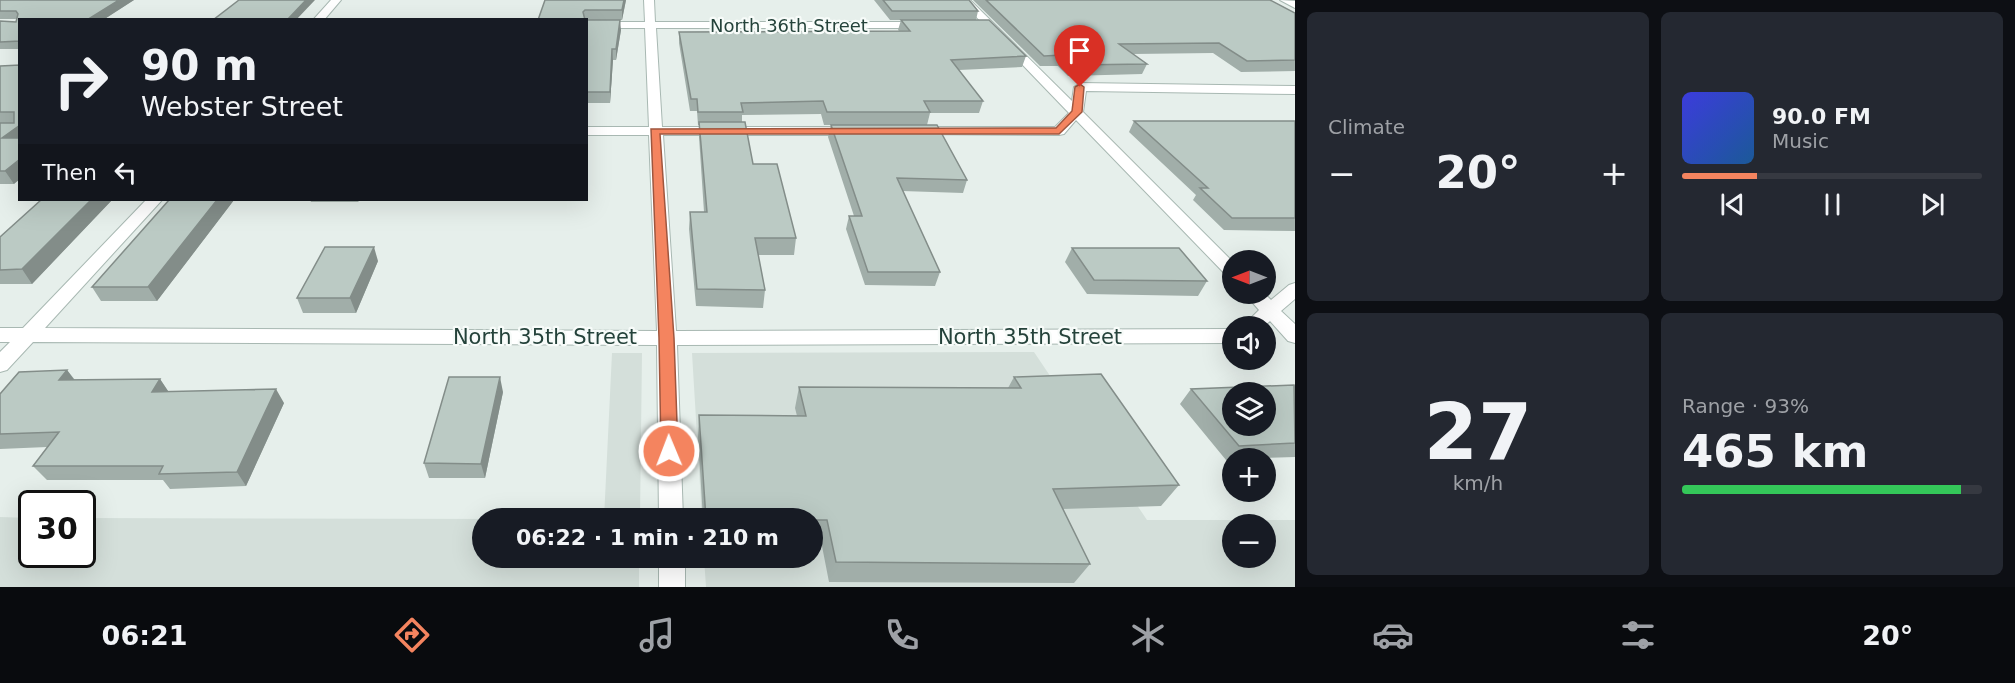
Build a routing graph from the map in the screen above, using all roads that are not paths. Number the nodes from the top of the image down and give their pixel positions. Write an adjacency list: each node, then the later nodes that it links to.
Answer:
1 (336, 0): 6 (street)
2 (649, 0): 8 (street)
3 (965, 0): 11 (street)
4 (1285, 0): 5 (street)
5 (1295, 5)
6 (320, 18)
7 (588, 25): 8 (street, North 36th Street)
8 (650, 25): 9 (street, North 36th Street); 13 (street)
9 (932, 25)
10 (1295, 90): 11 (street)
11 (1077, 112): 15 (street); 17 (street)
12 (588, 131): 13 (street)
13 (655, 131): 14 (street); 26 (street)
14 (869, 131)
15 (904, 131)
16 (153, 201): 23 (street)
17 (1222, 261)
18 (1295, 289): 20 (street)
19 (1264, 304): 20 (street)
20 (1270, 310): 21 (street); 25 (street)
21 (1263, 316)
22 (0, 335): 23 (street, North 35th Street)
23 (28, 336): 26 (street, North 35th Street); 27 (street)
24 (1222, 336): 26 (street, North 35th Street)
25 (1295, 336)
26 (667, 338): 28 (street)
27 (0, 365)
28 (671, 508)
29 (672, 568): 30 (street)
30 (672, 587)

